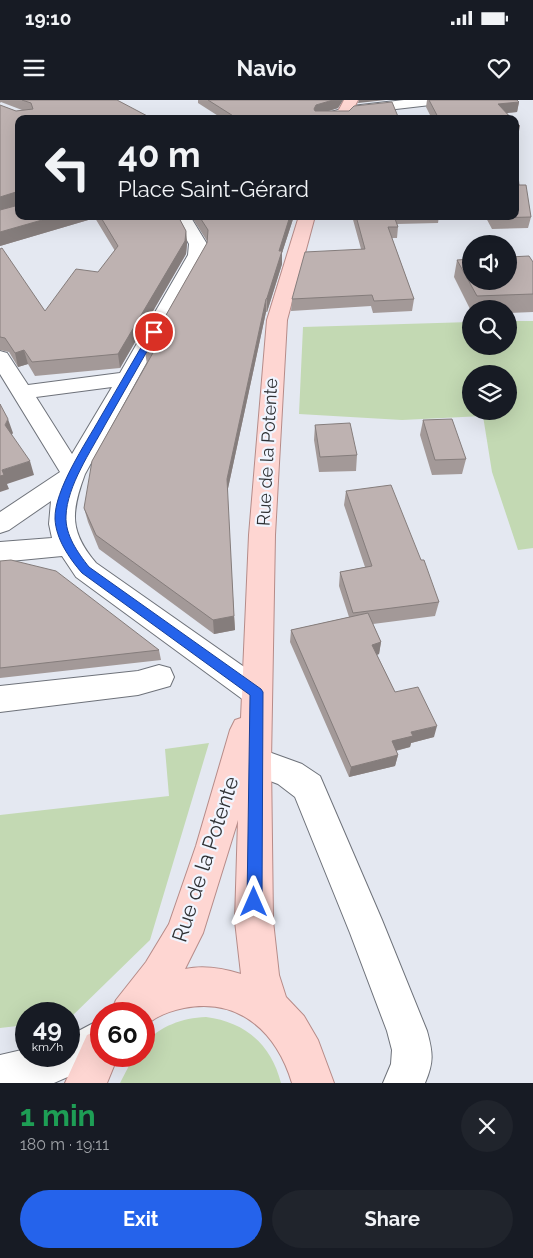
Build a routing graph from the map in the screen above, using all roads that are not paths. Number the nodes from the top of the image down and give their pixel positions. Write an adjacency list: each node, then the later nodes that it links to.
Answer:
1 (439, 100): 2 (street)
2 (346, 110): 3 (street)
3 (333, 115)
4 (184, 220): 7 (street)
5 (306, 220): 14 (main road, Rue de la Potente)
6 (0, 357): 8 (street)
7 (128, 378): 8 (street); 9 (street)
8 (12, 385): 9 (street)
9 (73, 474): 10 (street); 11 (street)
10 (0, 524)
11 (68, 546): 12 (street); 14 (street)
12 (0, 552)
13 (159, 677): 15 (street)
14 (256, 692): 16 (main road, Rue de la Potente); 17 (main road, Rue de la Potente)
15 (0, 699)
16 (255, 761): 19 (main road, Rue de la Potente); 25 (street)
17 (139, 1002)
18 (149, 1002): 19 (main road)
19 (269, 1008): 22 (main road)
20 (90, 1046): 23 (street)
21 (93, 1067): 24 (main road)
22 (314, 1075)
23 (0, 1076)
24 (86, 1083)
25 (404, 1083)

